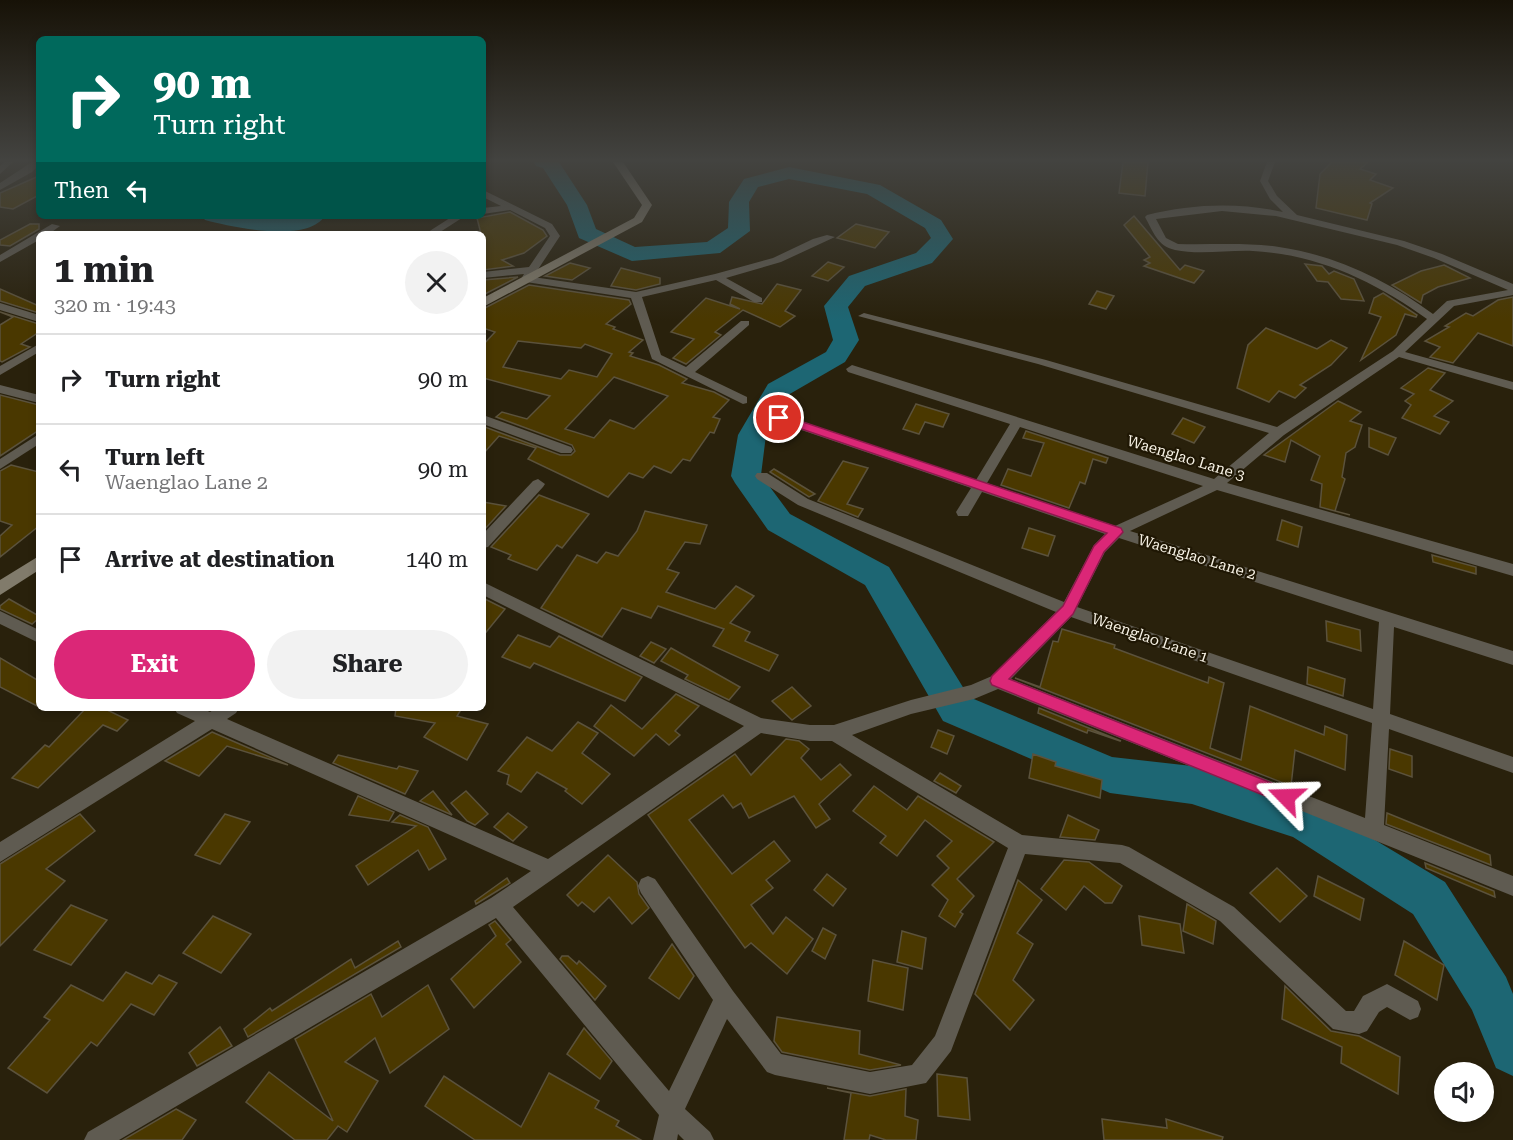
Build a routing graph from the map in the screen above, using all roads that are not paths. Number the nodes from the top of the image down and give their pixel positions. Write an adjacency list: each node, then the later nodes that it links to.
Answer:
1 (529, 215): 15 (street)
2 (641, 215): 15 (main road)
3 (1162, 215): 25 (street)
4 (1284, 215): 5 (street)
5 (1294, 217): 18 (street)
6 (455, 219): 9 (street)
7 (55, 226): 8 (street)
8 (47, 231)
9 (435, 231)
10 (36, 237): 13 (street)
11 (831, 237): 17 (street)
12 (0, 247): 13 (street)
13 (13, 250): 14 (street)
14 (0, 259)
15 (530, 274): 16 (street); 19 (street); 21 (main road)
16 (486, 275)
17 (717, 278): 19 (street); 20 (street)
18 (1513, 290): 25 (street)
19 (636, 295): 31 (street)
20 (758, 300)
21 (486, 301)
22 (0, 306): 24 (street)
23 (864, 316): 39 (street)
24 (36, 318)
25 (1432, 318): 28 (street)
26 (745, 323): 31 (street)
27 (36, 349): 30 (street)
28 (1397, 353): 32 (street); 39 (street)
29 (852, 369): 38 (street, Waenglao Lane 3)
30 (0, 371)
31 (687, 373): 35 (street)
32 (1513, 386)
33 (0, 389): 34 (street)
34 (36, 398)
35 (742, 400)
36 (779, 418): 45 (street, Waenglao Lane 2)
37 (486, 420): 41 (street)
38 (1017, 422): 45 (street); 46 (street, Waenglao Lane 3)
39 (1279, 432): 46 (street)
40 (36, 440): 42 (street)
41 (566, 450)
42 (0, 465)
43 (762, 476): 54 (street, Waenglao Lane 1)
44 (538, 484): 49 (street)
45 (978, 485): 47 (street); 48 (street, Waenglao Lane 2)
46 (1216, 485): 48 (street); 51 (street, Waenglao Lane 3)
47 (963, 512)
48 (1116, 532): 54 (street); 56 (street, Waenglao Lane 2)
49 (486, 540)
50 (33, 566): 52 (main road)
51 (1513, 570)
52 (0, 589)
53 (486, 589): 64 (street)
54 (1068, 610): 59 (street); 62 (street, Waenglao Lane 1)
55 (0, 617): 57 (street)
56 (1387, 617): 58 (street, Waenglao Lane 2); 62 (street)
57 (36, 635)
58 (1513, 658)
59 (998, 681): 65 (street); 67 (street)
60 (189, 711): 63 (street)
61 (226, 711): 63 (street)
62 (1380, 719): 66 (street, Waenglao Lane 1); 67 (street)
63 (211, 722): 69 (street); 70 (street)
64 (759, 725): 65 (street); 70 (street)
65 (834, 733): 68 (street)
66 (1513, 765)
67 (1374, 832): 72 (street)
68 (1019, 844): 74 (street); 75 (street)
69 (3, 849)
70 (550, 870): 73 (street)
71 (648, 886): 74 (street)
72 (1513, 886)
73 (498, 905): 76 (street); 77 (street)
74 (725, 999): 76 (street)
75 (1410, 1009)
76 (671, 1112): 78 (street); 79 (street)
77 (96, 1140)
78 (665, 1140)
79 (702, 1140)

